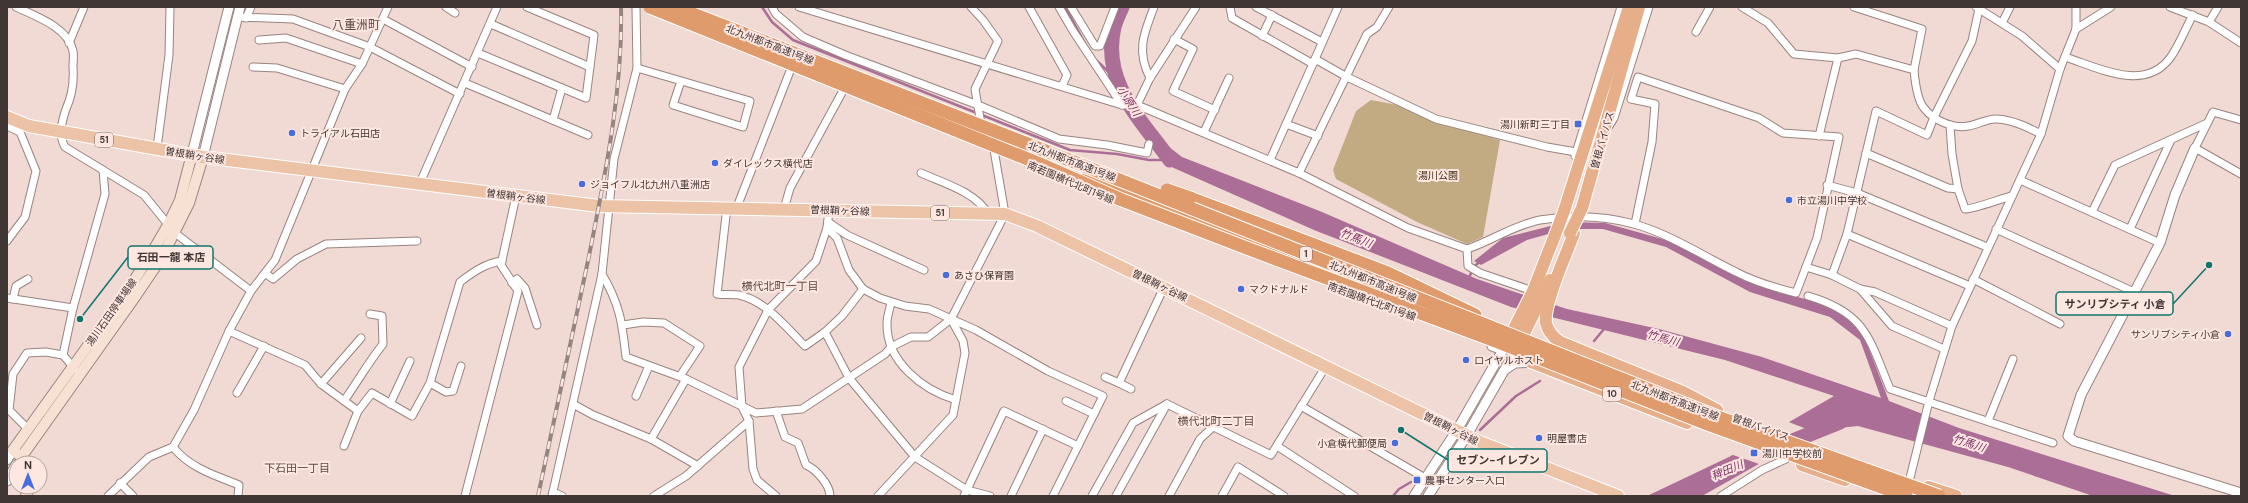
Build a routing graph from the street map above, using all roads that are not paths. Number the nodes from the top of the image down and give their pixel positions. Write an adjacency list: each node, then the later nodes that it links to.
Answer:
1 (16, 7): 58 (street)
2 (84, 7): 58 (street)
3 (170, 7): 106 (street)
4 (229, 7): 111 (street)
5 (240, 7): 45 (street)
6 (251, 7): 45 (street)
7 (388, 7): 46 (street)
8 (446, 7): 41 (street)
9 (497, 7): 49 (street)
10 (527, 7): 70 (street)
11 (636, 7): 71 (street)
12 (642, 7): 42 (street, 南若園横代北町1号線, bridge)
13 (650, 7): 114 (highway, 北九州都市高速1号線 / 1, bridge)
14 (688, 7): 92 (street, 南若園横代北町1号線)
15 (772, 7): 84 (street)
16 (799, 7): 65 (street)
17 (971, 7): 65 (street)
18 (1029, 7): 79 (street)
19 (1059, 7): 52 (street)
20 (1072, 7): 50 (street)
21 (1116, 7): 50 (street)
22 (1154, 7): 75 (street)
23 (1196, 7): 56 (street)
24 (1230, 7): 54 (street)
25 (1257, 7): 44 (street)
26 (1338, 7): 57 (street)
27 (1389, 7): 74 (street)
28 (1621, 7): 109 (street)
29 (1629, 7): 130 (highway, 曽根バイパス)
30 (1639, 7): 99 (highway, 曽根バイパス)
31 (1649, 7): 99 (street)
32 (1710, 7): 53 (street)
33 (1742, 7): 62 (street)
34 (1854, 7): 73 (street)
35 (2010, 7): 48 (street)
36 (2076, 7): 51 (street)
37 (2111, 7): 51 (street)
38 (2170, 7): 43 (street)
39 (2218, 7): 47 (street)
40 (1978, 8): 48 (street); 89 (street)
41 (455, 12)
42 (676, 14): 68 (street, 南若園横代北町1号線); 112 (highway, 北九州都市高速1号線 / 1, bridge)
43 (2193, 15): 47 (street); 63 (street)
44 (1272, 16): 54 (street); 57 (street)
45 (242, 17): 60 (street); 111 (street)
46 (382, 19): 60 (street); 67 (street)
47 (2209, 22): 59 (street)
48 (2002, 23): 72 (street)
49 (491, 24): 61 (street); 70 (street)
50 (1082, 27): 52 (street)
51 (2076, 29): 63 (street)
52 (1073, 31): 85 (street)
53 (1696, 32)
54 (1262, 36): 64 (street)
55 (259, 40): 66 (street)
56 (1174, 40): 75 (street); 87 (street)
57 (1322, 42): 64 (street)
58 (69, 43): 97 (street)
59 (2241, 43)
60 (370, 47): 66 (street); 83 (street)
61 (478, 53): 67 (street); 81 (street)
62 (1838, 58): 73 (street); 103 (street)
63 (2065, 58): 72 (street)
64 (1314, 62): 74 (street); 93 (street)
65 (988, 63): 79 (street); 84 (street)
66 (362, 64): 82 (street)
67 (472, 66): 78 (street)
68 (792, 66): 80 (street, 南若園横代北町1号線); 128 (street)
69 (253, 67): 82 (street)
70 (590, 67): 81 (street)
71 (637, 68): 77 (street); 127 (street)
72 (2060, 69): 100 (street)
73 (1914, 70): 89 (street)
74 (1347, 77): 102 (street); 109 (street)
75 (1150, 78): 86 (street)
76 (1229, 78): 87 (street)
77 (681, 81): 77 (street)
78 (465, 83): 83 (street); 90 (street)
79 (1062, 86): 85 (street)
80 (845, 87): 108 (street, 南若園横代北町1号線); 129 (street)
81 (562, 88): 90 (street)
82 (345, 89): 116 (street)
83 (460, 94): 121 (street)
84 (978, 105): 92 (street); 105 (street)
85 (1122, 105): 86 (street)
86 (1137, 105): 98 (street)
87 (1214, 110): 98 (street)
88 (7, 116): 97 (main road, 曽根鞘ヶ谷線 / 51)
89 (1934, 117): 95 (street); 110 (street)
90 (553, 120): 101 (street)
91 (2241, 120): 94 (street)
92 (981, 124): 108 (street); 168 (street, 南若園横代北町1号線)
93 (1286, 124): 102 (street); 113 (street)
94 (2206, 124): 104 (street); 107 (street)
95 (1950, 125): 100 (street); 123 (street)
96 (7, 126): 141 (street)
97 (61, 132): 106 (main road, 曽根鞘ヶ谷線 / 51); 115 (street)
98 (1204, 132): 113 (street)
99 (1604, 133): 162 (highway, 曽根バイパス, bridge)
100 (2041, 134): 120 (street)
101 (588, 135)
102 (1318, 136): 118 (street)
103 (1819, 136): 122 (street); 135 (street)
104 (2170, 142): 131 (street); 138 (street)
105 (1149, 144)
106 (157, 148): 111 (main road, 曽根鞘ヶ谷線 / 51)
107 (2196, 148): 119 (street); 143 (street)
108 (994, 150): 133 (street); 174 (street, 南若園横代北町1号線)
109 (1576, 152): 130 (street)
110 (1866, 153): 123 (street); 124 (street)
111 (198, 156): 116 (main road, 曽根鞘ヶ谷線 / 51); 136 (main road, 湯川石田停車場線); 139 (main road, 湯川石田停車場線)
112 (1064, 158): 168 (highway, bridge); 264 (highway, 北九州都市高速1号線 / 1, bridge)
113 (1270, 160): 118 (street)
114 (1040, 164): 174 (highway, bridge); 263 (highway, 北九州都市高速1号線 / 1, bridge)
115 (103, 170): 136 (street); 165 (street)
116 (310, 171): 121 (main road, 曽根鞘ヶ谷線 / 51); 149 (street)
117 (921, 173): 132 (street)
118 (1299, 173): 145 (street)
119 (2241, 174)
120 (2020, 180): 126 (street); 131 (street)
121 (420, 183): 125 (main road, 曽根鞘ヶ谷線 / 51)
122 (1827, 185): 124 (street); 147 (street)
123 (1958, 189): 126 (street)
124 (1857, 193): 140 (street); 144 (street)
125 (516, 196): 127 (main road, 曽根鞘ヶ谷線 / 51); 146 (street)
126 (2012, 196): 137 (street)
127 (610, 205): 128 (main road, 曽根鞘ヶ谷線 / 51); 150 (street)
128 (732, 207): 129 (main road, 曽根鞘ヶ谷線 / 51); 166 (street)
129 (784, 209): 134 (main road, 曽根鞘ヶ谷線 / 51)
130 (1564, 209): 162 (highway, 曽根バイパス, bridge)
131 (2092, 212): 138 (street)
132 (988, 214): 133 (main road, 曽根鞘ヶ谷線 / 51); 134 (main road, 曽根鞘ヶ谷線 / 51)
133 (1004, 214): 156 (main road, 曽根鞘ヶ谷線 / 51); 169 (street)
134 (828, 220): 148 (street); 157 (street); 166 (street)
135 (1635, 224): 145 (street); 147 (street)
136 (168, 225): 139 (street); 190 (main road, 湯川石田停車場線)
137 (1996, 229): 144 (street); 160 (street)
138 (2130, 229): 143 (street)
139 (176, 233): 159 (street); 190 (main road, 湯川石田停車場線)
140 (1847, 234): 151 (street); 155 (street)
141 (7, 241)
142 (417, 241): 149 (street)
143 (2160, 243): 160 (street)
144 (1987, 246): 153 (street)
145 (1467, 249): 162 (street)
146 (502, 260): 154 (street); 196 (street)
147 (1806, 267): 151 (street)
148 (924, 270)
149 (265, 273): 159 (street)
150 (602, 274): 172 (street); 207 (street)
151 (1832, 275): 158 (street)
152 (28, 279): 163 (street)
153 (1973, 279): 155 (street); 170 (street)
154 (512, 283): 171 (street); 243 (street)
155 (1970, 286): 173 (street)
156 (1164, 287): 189 (main road, 曽根鞘ヶ谷線 / 51); 197 (street)
157 (862, 289): 164 (street); 176 (street)
158 (1860, 289): 173 (street); 181 (street)
159 (251, 291): 175 (street)
160 (2134, 292): 238 (street)
161 (1808, 296): 205 (street)
162 (1538, 298): 177 (highway, 曽根バイパス); 211 (highway)
163 (10, 299): 165 (street)
164 (891, 302): 169 (street); 180 (street)
165 (73, 308): 183 (street)
166 (768, 310): 176 (street); 210 (street)
167 (370, 314): 203 (street)
168 (1476, 316): 177 (street, 南若園横代北町1号線)
169 (951, 319): 180 (street); 202 (street); 214 (street)
170 (2060, 324)
171 (537, 325)
172 (623, 325): 188 (street); 194 (street)
173 (1952, 326): 181 (street)
174 (1442, 327): 182 (street, 南若園横代北町1号線)
175 (229, 330): 179 (street); 227 (street)
176 (825, 332): 195 (street)
177 (1519, 334): 182 (highway, 曽根バイパス); 211 (highway, 曽根バイパス / 10); 221 (highway, 10)
178 (361, 338): 198 (street)
179 (264, 346): 198 (street); 200 (street)
180 (891, 347): 195 (street); 202 (street)
181 (1944, 349): 205 (street)
182 (1508, 352): 186 (highway, 10); 191 (street); 220 (street)
183 (64, 355): 190 (street); 192 (street)
184 (2013, 359): 216 (street)
185 (410, 361): 206 (street)
186 (1533, 362): 191 (street); 221 (highway, 10)
187 (461, 366): 196 (street)
188 (649, 366): 194 (street); 201 (street)
189 (1326, 366): 209 (street); 220 (main road, 曽根鞘ヶ谷線 / 51)
190 (76, 370): 219 (main road, 湯川石田停車場線); 229 (main road, 湯川石田停車場線)
191 (1504, 371): 220 (street)
192 (10, 375): 219 (street)
193 (1105, 377): 197 (street)
194 (683, 378): 210 (street); 222 (street)
195 (849, 378): 213 (street); 230 (street)
196 (430, 383): 206 (street)
197 (1119, 383): 199 (street)
198 (321, 384): 203 (street)
199 (1131, 389)
200 (237, 393)
201 (636, 396)
202 (956, 400): 230 (street)
203 (344, 401): 212 (street)
204 (1066, 401): 214 (street)
205 (1929, 401): 216 (street); 234 (street)
206 (390, 404): 212 (street)
207 (573, 404): 222 (street); 239 (street)
208 (1167, 404): 217 (street); 252 (street); 253 (street)
209 (1301, 406): 226 (street); 233 (street)
210 (742, 407): 213 (street); 215 (street)
211 (1718, 410): 234 (highway, 曽根バイパス / 10)
212 (358, 411): 224 (street)
213 (776, 411): 247 (street)
214 (1094, 414): 225 (street)
215 (749, 421): 232 (street); 246 (street)
216 (1988, 421): 223 (street)
217 (1213, 426): 226 (street); 254 (street)
218 (1043, 429): 225 (street); 236 (street); 250 (street)
219 (28, 430): 228 (main road, 湯川石田停車場線)
220 (1462, 433): 233 (street); 237 (main road, 曽根鞘ヶ谷線 / 51); 259 (street)
221 (1723, 436): 231 (highway, 10)
222 (651, 439): 232 (street)
223 (2053, 442)
224 (344, 446)
225 (1078, 446): 251 (street)
226 (1277, 446): 257 (street)
227 (173, 447): 235 (street); 242 (street)
228 (20, 455)
229 (22, 455)
230 (915, 456): 236 (street); 248 (street)
231 (1784, 458): 261 (street); 262 (highway, 10)
232 (698, 466): 245 (street)
233 (1425, 478): 258 (street)
234 (1910, 481): 263 (street); 265 (highway, 曽根バイパス / 10)
235 (120, 483): 240 (street); 241 (street)
236 (966, 493): 249 (street)
237 (1599, 493): 260 (main road, 曽根鞘ヶ谷線 / 51)
238 (2241, 493)
239 (553, 494): 244 (street)
240 (108, 496)
241 (133, 496)
242 (238, 496)
243 (465, 496)
244 (562, 496)
245 (654, 496)
246 (776, 496)
247 (830, 496)
248 (878, 496)
249 (990, 496)
250 (1011, 496)
251 (1053, 496)
252 (1092, 496)
253 (1116, 496)
254 (1169, 496)
255 (1222, 496): 256 (street)
256 (1284, 496)
257 (1354, 496)
258 (1414, 496)
259 (1428, 496)
260 (1618, 496)
261 (1721, 496)
262 (1895, 496)
263 (1905, 496)
264 (1939, 496)
265 (1956, 496)

